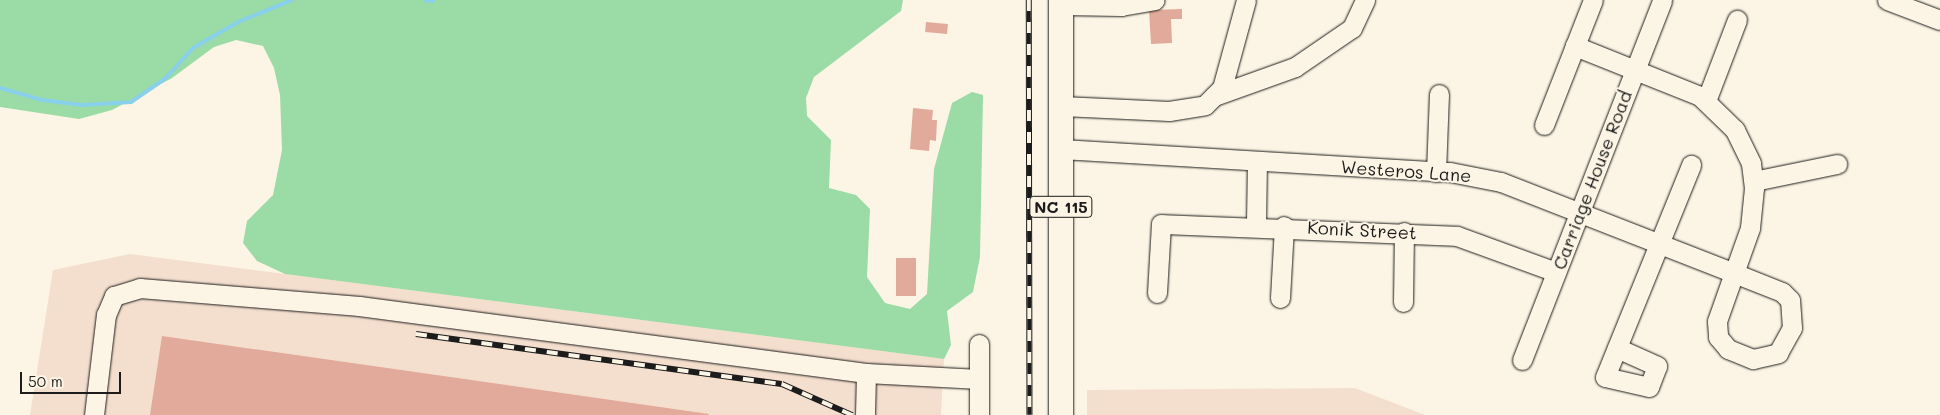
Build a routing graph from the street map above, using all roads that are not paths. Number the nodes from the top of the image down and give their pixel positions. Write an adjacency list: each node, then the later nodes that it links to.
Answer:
1 (1154, 0): 7 (street)
2 (1246, 0): 13 (street)
3 (1365, 0): 13 (street)
4 (1593, 0): 10 (street)
5 (1662, 0): 11 (street, Carriage House Road)
6 (1889, 0): 9 (street)
7 (1062, 3): 15 (main road, NC 115)
8 (1737, 20): 14 (street)
9 (1940, 20)
10 (1575, 46): 11 (street); 16 (street)
11 (1636, 69): 14 (street); 23 (street, Carriage House Road)
12 (1439, 94): 21 (street)
13 (1214, 96): 15 (street)
14 (1706, 101): 22 (street)
15 (1062, 106): 17 (main road, NC 115)
16 (1544, 125)
17 (1061, 149): 18 (street, Westeros Lane); 41 (main road, NC 115)
18 (1257, 161): 21 (street, Westeros Lane); 24 (street)
19 (1837, 164): 22 (street)
20 (1692, 165): 27 (street)
21 (1436, 172): 23 (street, Westeros Lane)
22 (1754, 181): 29 (street)
23 (1580, 212): 27 (street, Westeros Lane); 28 (street, Carriage House Road)
24 (1256, 224): 25 (street, Konik Street); 30 (street, Konik Street)
25 (1284, 226): 26 (street, Konik Street); 31 (street)
26 (1404, 232): 28 (street, Konik Street); 32 (street)
27 (1660, 244): 29 (street, Westeros Lane); 34 (street)
28 (1556, 272): 35 (street, Carriage House Road)
29 (1734, 274): 29 (street, Westeros Lane)
30 (1157, 293)
31 (1280, 298)
32 (1402, 302)
33 (979, 344): 37 (street)
34 (1618, 348)
35 (1522, 360)
36 (866, 373): 37 (street); 38 (street); 39 (street)
37 (979, 380): 40 (street)
38 (94, 415)
39 (865, 415)
40 (979, 415)
41 (1061, 415)

